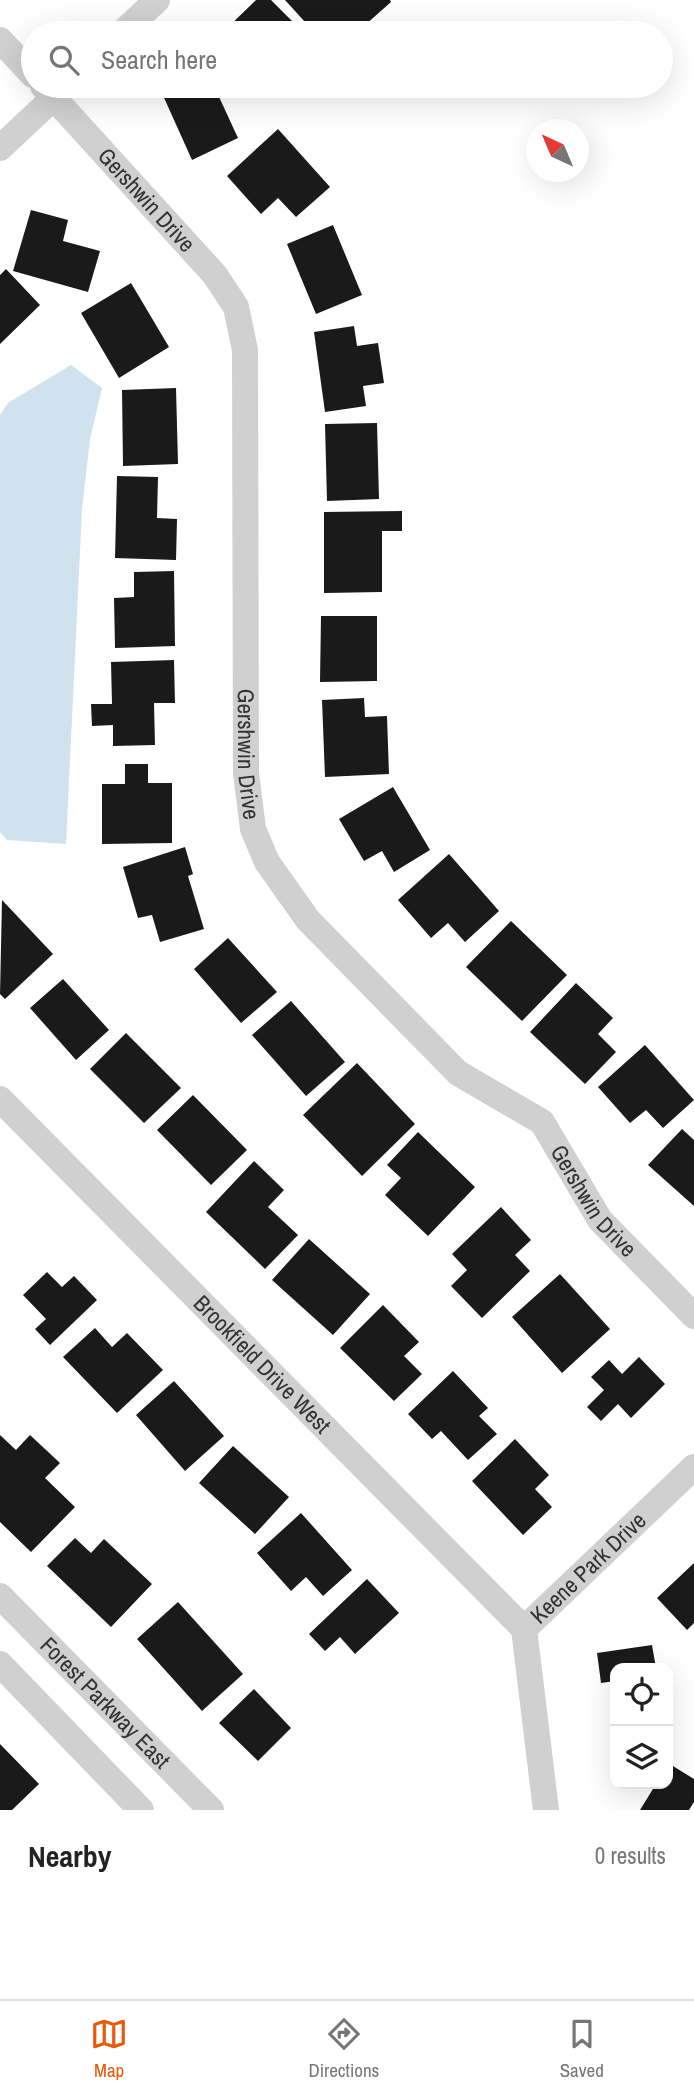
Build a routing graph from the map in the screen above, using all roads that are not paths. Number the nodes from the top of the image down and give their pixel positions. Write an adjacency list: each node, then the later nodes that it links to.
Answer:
1 (157, 0): 2 (street)
2 (134, 21)
3 (0, 40): 4 (street)
4 (21, 62)
5 (46, 98): 7 (street)
6 (62, 98): 9 (street, Gershwin Drive)
7 (0, 148)
8 (0, 1099): 12 (street, Brookfield Drive West)
9 (694, 1317)
10 (694, 1467): 12 (street, Keene Park Drive)
11 (0, 1596): 15 (street, Forest Parkway East)
12 (524, 1629): 16 (street, Keene Park Drive)
13 (0, 1664): 14 (street, Forest Parkway East)
14 (141, 1810)
15 (211, 1810)
16 (546, 1810)

